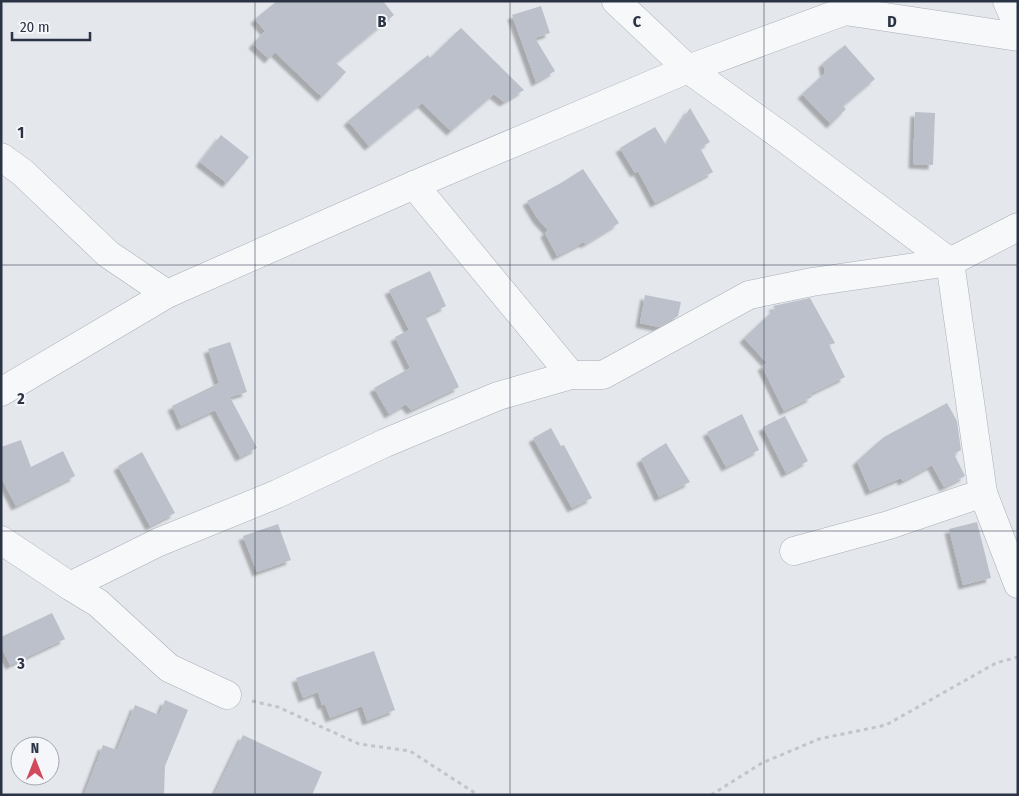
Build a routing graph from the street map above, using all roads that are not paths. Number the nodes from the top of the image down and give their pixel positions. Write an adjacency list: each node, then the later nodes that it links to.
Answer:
1 (616, 1): 5 (street)
2 (1007, 1): 3 (street)
3 (1018, 26)
4 (1018, 37): 5 (street)
5 (688, 69): 7 (street); 9 (street)
6 (1, 157): 10 (street)
7 (414, 185): 10 (street); 11 (street)
8 (1018, 227): 9 (street)
9 (950, 262): 11 (street); 13 (street)
10 (167, 294): 12 (street)
11 (571, 376): 17 (street)
12 (1, 392)
13 (983, 493): 15 (street); 16 (street)
14 (1, 540): 17 (street)
15 (794, 551)
16 (1018, 584)
17 (70, 586): 18 (street)
18 (227, 695)

